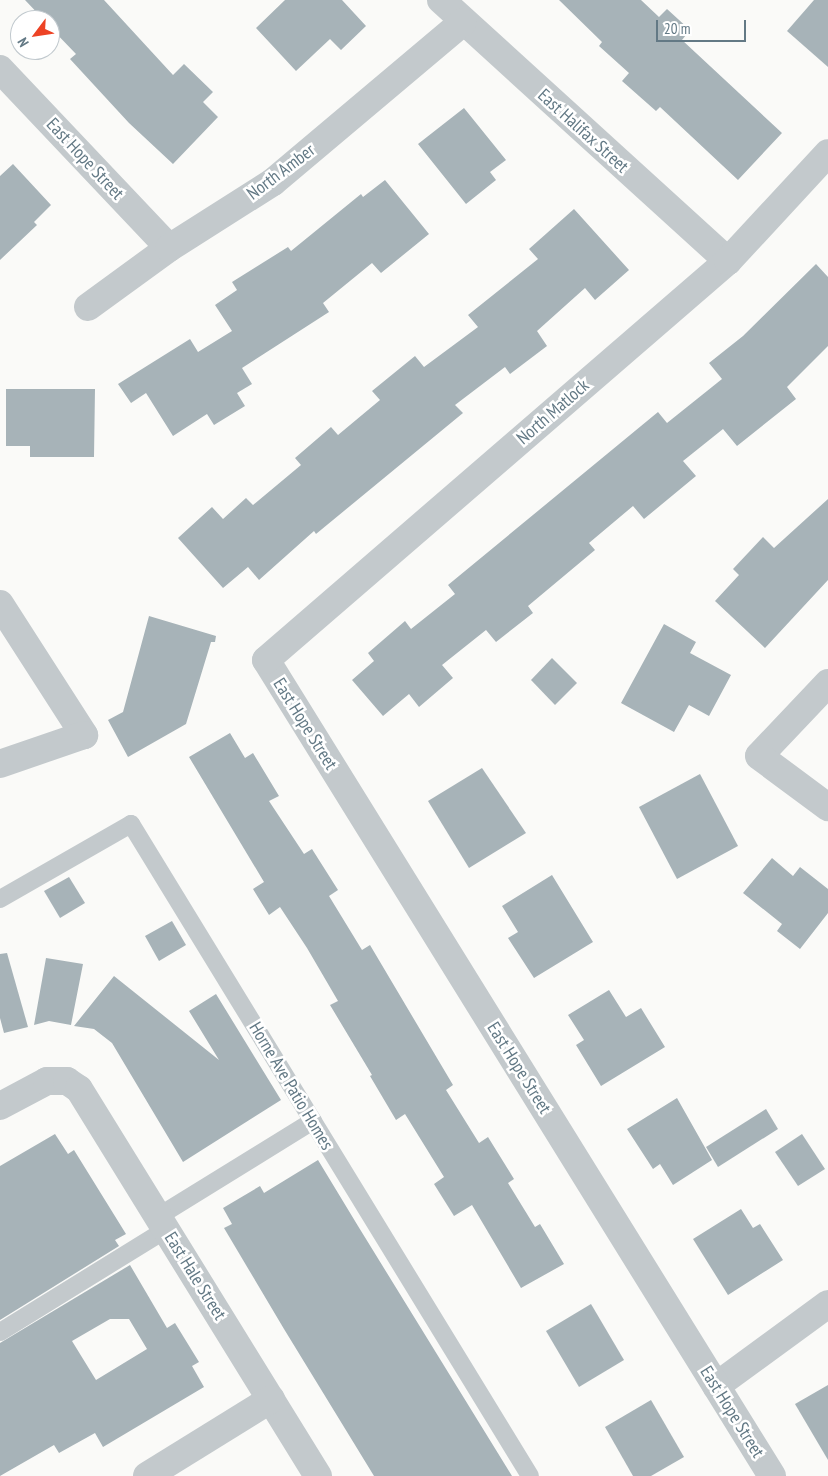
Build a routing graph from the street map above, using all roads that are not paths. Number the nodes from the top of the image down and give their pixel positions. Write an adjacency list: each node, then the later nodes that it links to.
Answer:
1 (440, 0): 2 (street, East Halifax Street)
2 (462, 22): 5 (street, North Amber); 6 (street, East Halifax Street)
3 (0, 69): 5 (street, East Hope Street)
4 (828, 153): 6 (street, North Matlock)
5 (170, 248): 7 (street, North Amber)
6 (728, 261): 9 (street, North Matlock)
7 (88, 307)
8 (0, 604): 11 (street)
9 (266, 660): 19 (street, East Hope Street)
10 (828, 683): 12 (street)
11 (0, 764)
12 (828, 807)
13 (0, 899): 15 (lane, Horne Ave Patio Homes)
14 (0, 1106): 16 (street, East Hale Street)
15 (313, 1121): 16 (lane); 23 (lane, Horne Ave Patio Homes)
16 (163, 1223): 18 (lane); 20 (street, East Hale Street)
17 (828, 1304): 19 (street)
18 (0, 1332)
19 (716, 1386): 24 (street, East Hope Street)
20 (271, 1400): 21 (street); 22 (street, East Hale Street)
21 (148, 1476)
22 (318, 1476)
23 (530, 1476)
24 (772, 1476)

